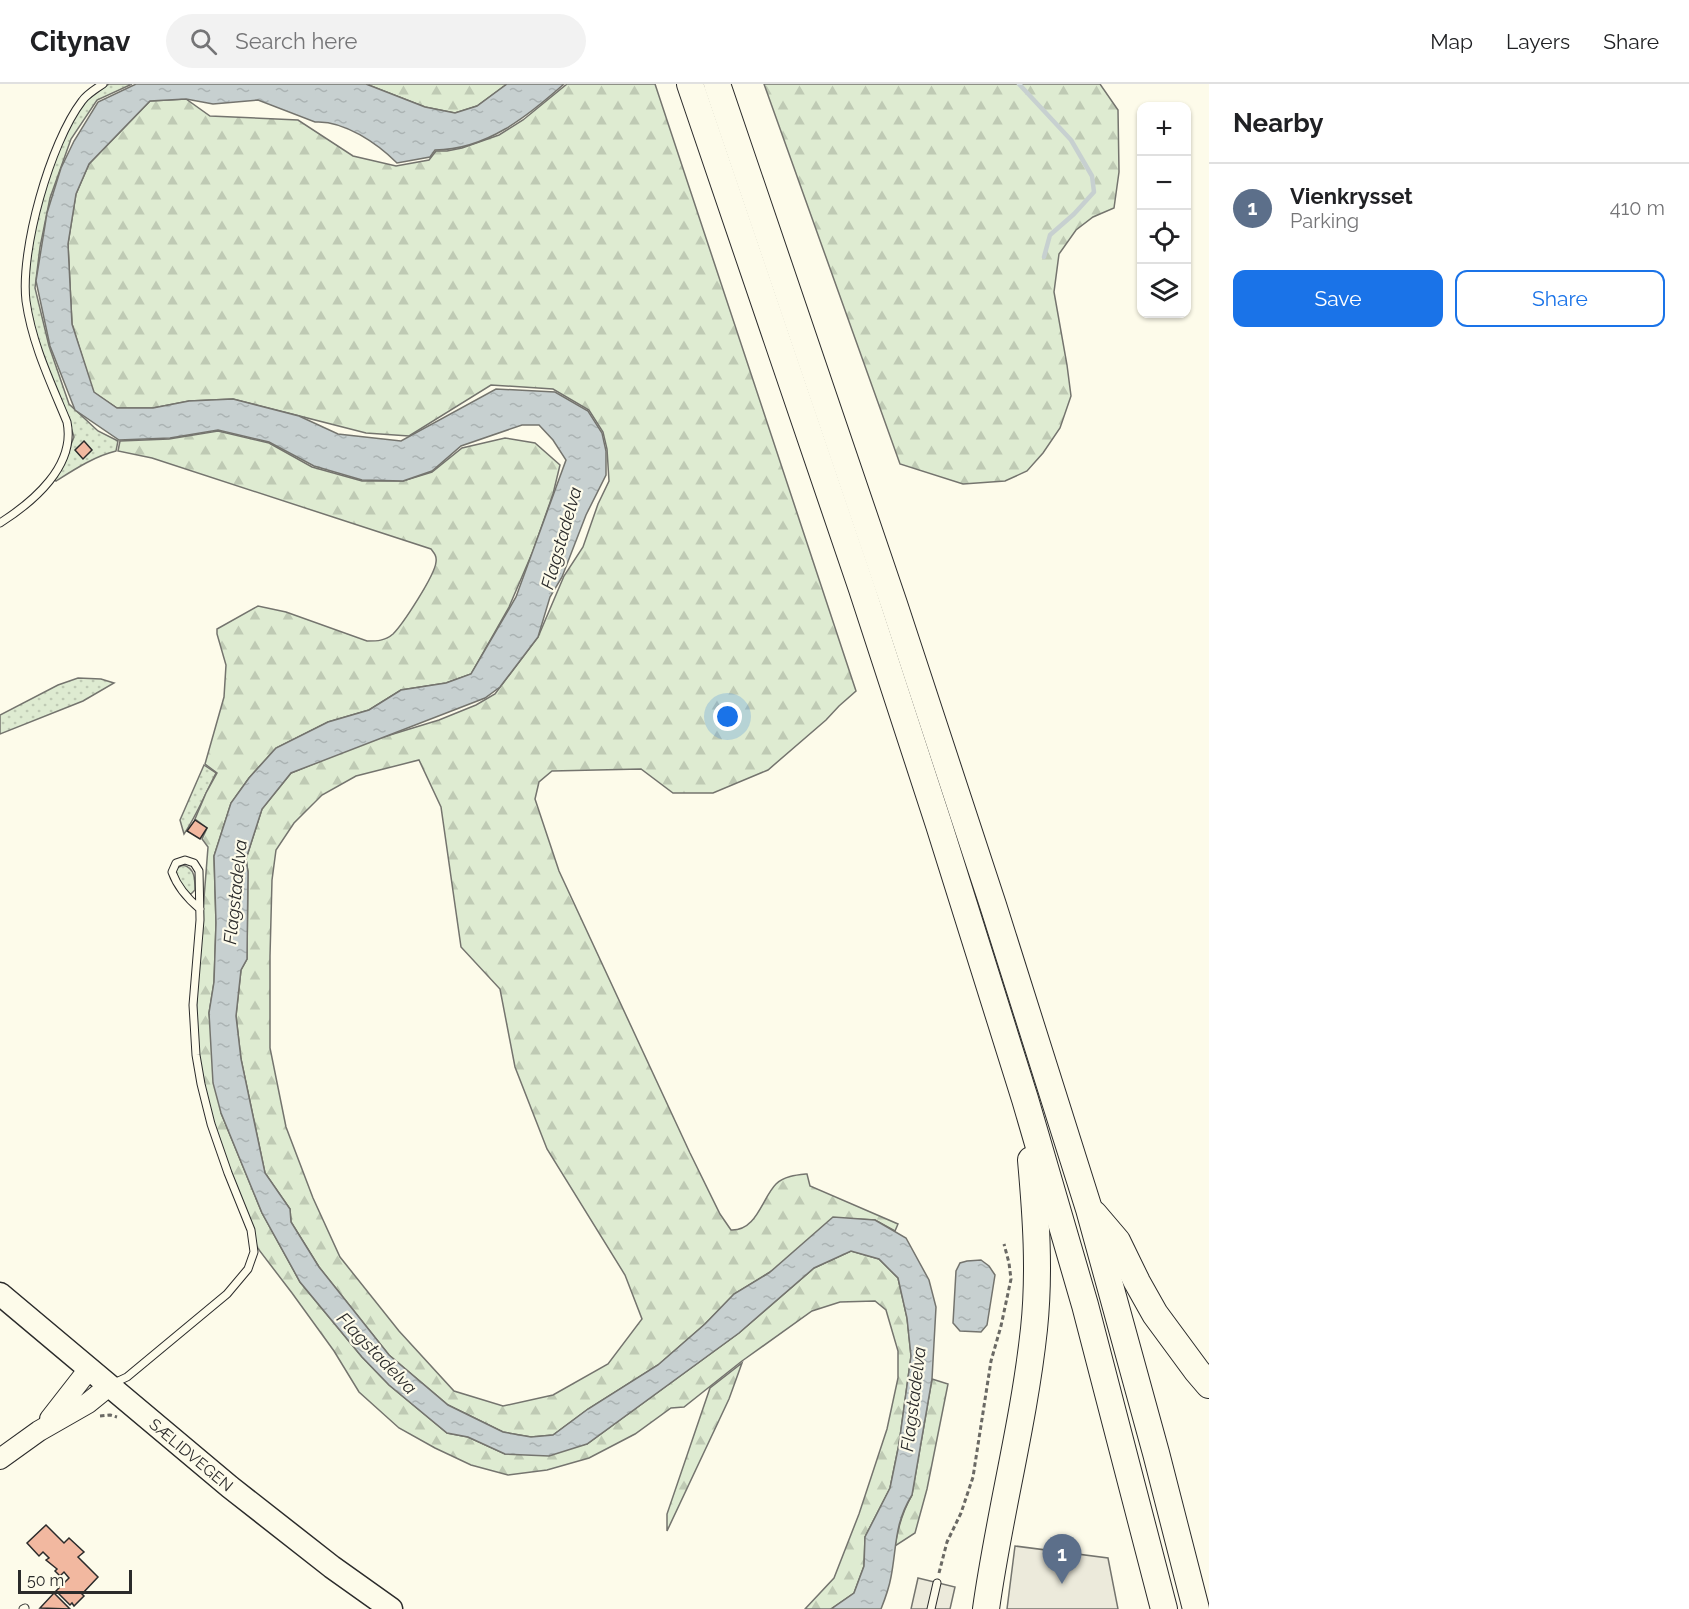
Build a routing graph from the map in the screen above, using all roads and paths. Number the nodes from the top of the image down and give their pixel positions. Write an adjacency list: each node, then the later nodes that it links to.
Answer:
1 (103, 84): 4 (lane)
2 (690, 84): 6 (highway)
3 (717, 84): 7 (highway)
4 (0, 523)
5 (200, 909): 5 (lane); 12 (lane)
6 (1025, 1100): 18 (highway); 19 (highway)
7 (1089, 1209): 11 (highway); 20 (highway)
8 (1004, 1244): 15 (path)
9 (0, 1294): 10 (main road, SÆLIDVEGEN)
10 (89, 1369): 12 (main road, SÆLIDVEGEN); 13 (main road)
11 (1209, 1385)
12 (109, 1386): 13 (main road); 16 (main road, SÆLIDVEGEN)
13 (39, 1431): 14 (main road)
14 (0, 1459)
15 (937, 1583): 17 (lane)
16 (391, 1609)
17 (931, 1609)
18 (986, 1609)
19 (1164, 1609)
20 (1196, 1609)

